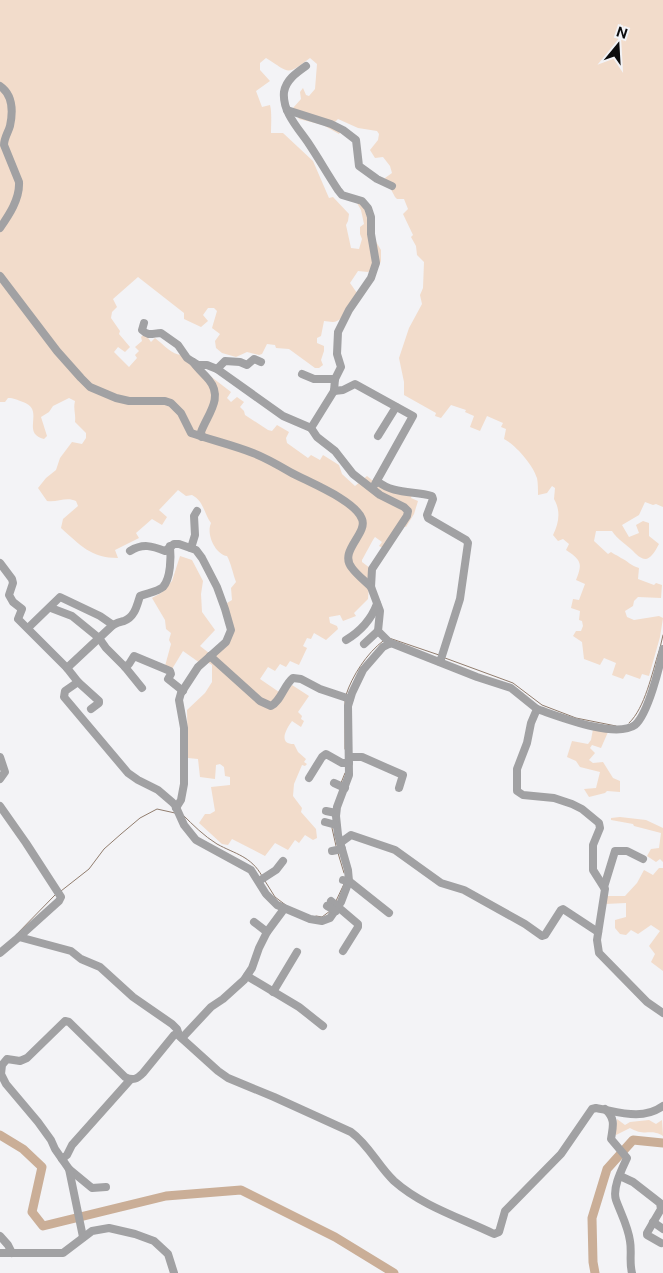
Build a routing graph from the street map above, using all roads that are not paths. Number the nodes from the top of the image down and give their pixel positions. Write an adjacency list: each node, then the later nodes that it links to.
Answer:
1 (306, 66): 3 (street)
2 (0, 86): 5 (street)
3 (287, 110): 4 (street); 12 (street)
4 (392, 186)
5 (0, 228)
6 (0, 276): 19 (street)
7 (144, 323): 8 (street)
8 (193, 362): 10 (street); 19 (street)
9 (261, 362): 10 (street)
10 (217, 369): 17 (street)
11 (302, 374): 12 (street)
12 (335, 379): 13 (street)
13 (334, 391): 14 (street); 17 (street)
14 (396, 408): 16 (street); 18 (street)
15 (418, 408): 16 (street)
16 (413, 416): 20 (street)
17 (311, 428): 20 (street)
18 (378, 436)
19 (202, 437): 26 (street)
20 (374, 484): 26 (street); 37 (street)
21 (197, 511): 23 (street)
22 (170, 546): 23 (street); 24 (street); 29 (street)
23 (191, 548): 36 (street)
24 (130, 551)
25 (0, 563): 30 (street)
26 (371, 587): 27 (street)
27 (377, 604): 32 (street); 33 (street)
28 (51, 608): 29 (street); 30 (street); 31 (street)
29 (113, 625): 31 (street)
30 (28, 628): 39 (street)
31 (99, 638): 38 (street); 39 (street)
32 (384, 638): 34 (street); 37 (street); 43 (street)
33 (346, 640)
34 (364, 644)
35 (663, 649): 45 (street)
36 (210, 656): 42 (street); 43 (street)
37 (441, 659): 45 (street)
38 (125, 667): 41 (street); 42 (street)
39 (67, 668): 40 (street)
40 (78, 682): 44 (street); 52 (street)
41 (142, 688)
42 (183, 691): 52 (street)
43 (346, 698): 47 (street)
44 (91, 709)
45 (537, 709): 58 (street)
46 (0, 757): 49 (street)
47 (347, 762): 48 (street); 50 (street); 53 (street)
48 (309, 778)
49 (0, 779)
50 (399, 788)
51 (0, 806): 65 (street)
52 (178, 813): 56 (street)
53 (336, 843): 57 (street); 64 (street)
54 (643, 859): 58 (street)
55 (283, 861): 56 (street)
56 (262, 879): 60 (street)
57 (346, 881): 59 (street); 61 (street)
58 (604, 887): 64 (street)
59 (332, 906): 60 (street); 66 (street)
60 (284, 909): 63 (street)
61 (389, 913)
62 (254, 922): 63 (street)
63 (267, 932): 69 (street)
64 (598, 932): 71 (street)
65 (19, 936): 68 (street); 73 (street)
66 (343, 951)
67 (297, 952): 70 (street)
68 (0, 953)
69 (247, 976): 70 (street); 73 (street)
70 (273, 992): 72 (street)
71 (663, 1013)
72 (323, 1026)
73 (180, 1036): 75 (street); 77 (street)
74 (2, 1059): 75 (street); 78 (street)
75 (130, 1080): 78 (street)
76 (663, 1106): 77 (street)
77 (605, 1109): 80 (street)
78 (62, 1159): 79 (street)
79 (69, 1169): 81 (street); 85 (street)
80 (620, 1176): 82 (street); 89 (street)
81 (106, 1187)
82 (653, 1222): 83 (street); 83 (street)
83 (663, 1235)
84 (0, 1236): 87 (street)
85 (83, 1237): 87 (street); 88 (street)
86 (0, 1253): 87 (street)
87 (12, 1253)
88 (174, 1273)
89 (632, 1273)

